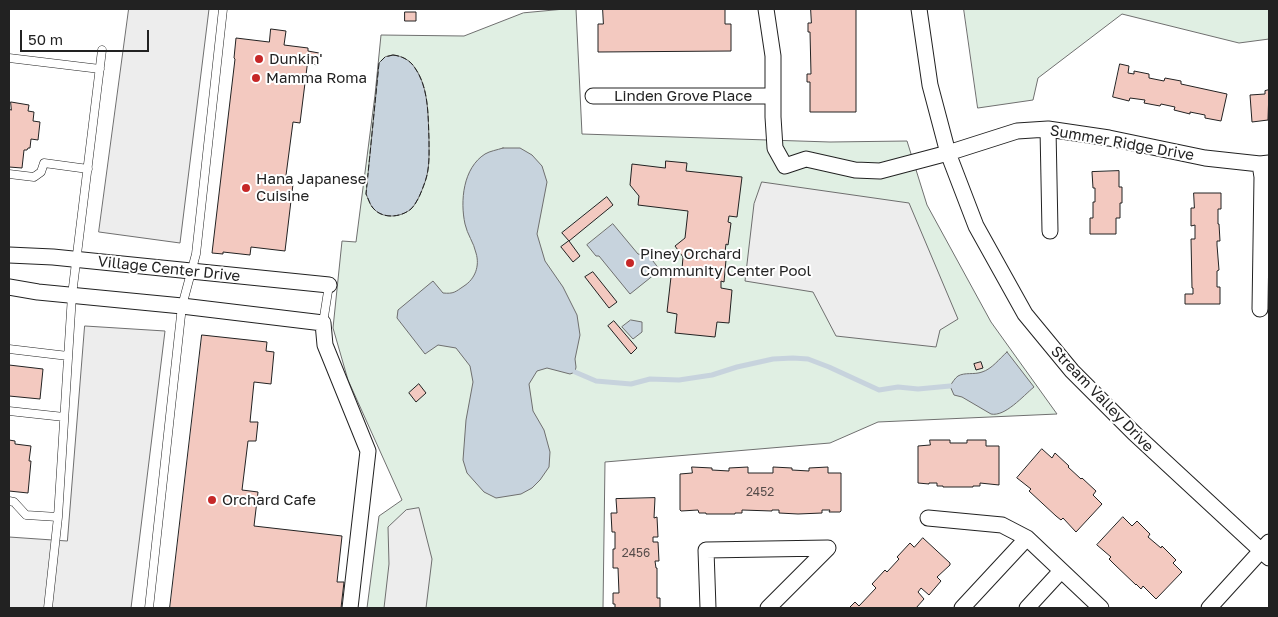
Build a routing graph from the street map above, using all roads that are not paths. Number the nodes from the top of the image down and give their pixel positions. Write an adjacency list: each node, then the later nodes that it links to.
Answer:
1 (223, 9): 17 (lane)
2 (766, 9): 8 (street, Linden Grove Place)
3 (919, 9): 10 (street, Stream Valley Drive)
4 (102, 50): 6 (lane)
5 (9, 58): 6 (lane)
6 (100, 70): 12 (lane)
7 (593, 96): 8 (street, Linden Grove Place)
8 (773, 96): 10 (street, Linden Grove Place)
9 (1048, 129): 10 (street, Summer Ridge Drive); 11 (street, Summer Ridge Drive); 14 (street)
10 (948, 154): 32 (street, Stream Valley Drive)
11 (1265, 164): 22 (street)
12 (88, 169): 13 (lane); 16 (lane)
13 (9, 174)
14 (1050, 230)
15 (9, 256): 16 (street, Village Center Drive)
16 (77, 260): 17 (street, Village Center Drive); 20 (lane)
17 (191, 271): 18 (street, Village Center Drive); 21 (lane)
18 (329, 285): 23 (lane)
19 (9, 287): 20 (street)
20 (72, 295): 21 (street); 25 (lane)
21 (182, 306): 23 (street); 35 (lane)
22 (1260, 310)
23 (323, 323): 36 (street)
24 (9, 349): 25 (lane)
25 (68, 356): 27 (lane)
26 (9, 411): 27 (lane)
27 (64, 417): 29 (lane)
28 (9, 501): 29 (lane)
29 (58, 517): 34 (lane)
30 (928, 518): 31 (street)
31 (1027, 538): 33 (street); 39 (street)
32 (1267, 551): 42 (street)
33 (1061, 571): 40 (street); 41 (street)
34 (48, 608)
35 (149, 608)
36 (350, 608)
37 (708, 608): 38 (street)
38 (768, 608)
39 (962, 608)
40 (1027, 608)
41 (1101, 608)
42 (1209, 608)

